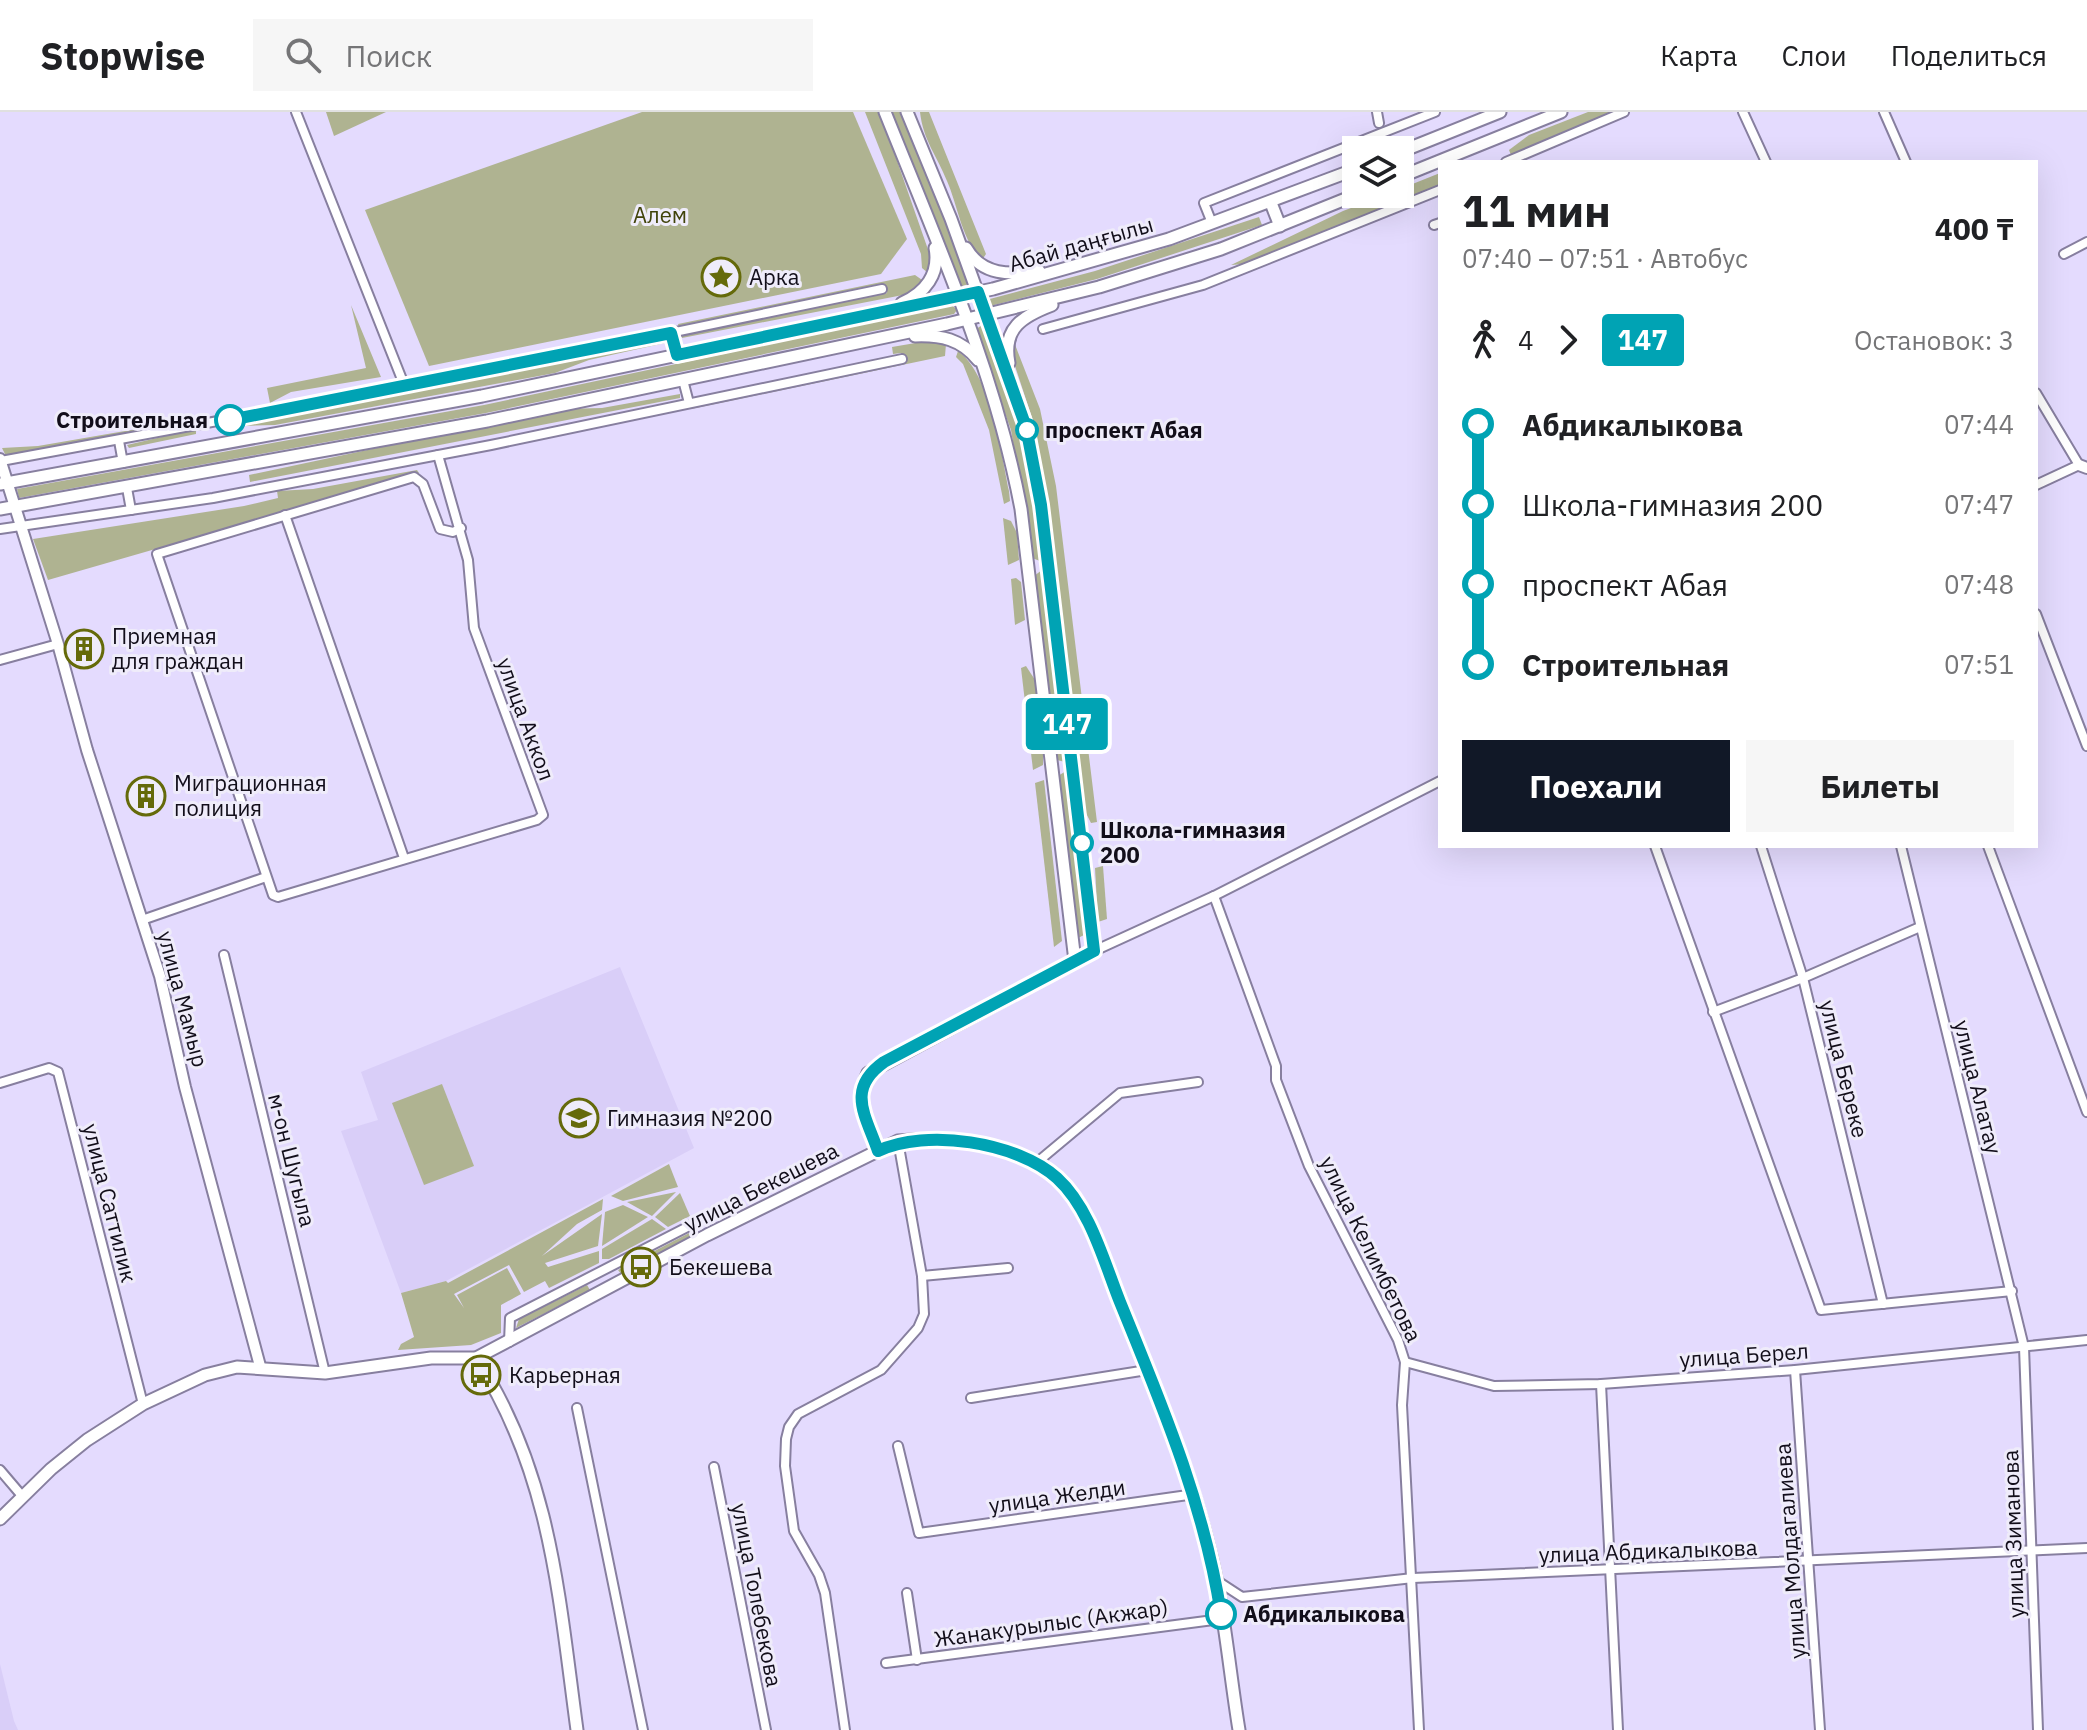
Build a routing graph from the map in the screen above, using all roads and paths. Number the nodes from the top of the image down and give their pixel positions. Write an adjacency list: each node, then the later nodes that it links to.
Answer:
1 (296, 112): 44 (street)
2 (885, 112): 25 (main road)
3 (907, 112): 23 (main road)
4 (1377, 112): 11 (street)
5 (1435, 112): 24 (street)
6 (1500, 112): 12 (main road)
7 (1561, 112): 13 (main road)
8 (1624, 112): 14 (street)
9 (1743, 112): 15 (street)
10 (1884, 112): 16 (street)
11 (1379, 123)
12 (1414, 146)
13 (1442, 160)
14 (1511, 160)
15 (1765, 160)
16 (1905, 160)
17 (1438, 162): 18 (main road)
18 (1414, 171)
19 (1342, 175): 22 (main road, Абай даңғылы)
20 (1438, 191): 37 (street)
21 (1342, 201): 26 (main road)
22 (1271, 203): 24 (main road, Абай даңғылы); 26 (main road)
23 (951, 219): 29 (main road); 32 (main road)
24 (1212, 223): 29 (main road, Абай даңғылы)
25 (930, 224): 33 (main road); 34 (main road)
26 (1280, 226): 30 (main road)
27 (2087, 242): 28 (street)
28 (2064, 254)
29 (1092, 263): 32 (main road, Абай даңғылы)
30 (1099, 287): 35 (main road); 43 (main road)
31 (882, 289): 38 (street)
32 (978, 292): 33 (main road, Абай даңғылы); 35 (main road)
33 (958, 296): 34 (main road, Абай даңғылы); 36 (main road)
34 (881, 312): 40 (main road, Абай даңғылы)
35 (986, 314): 36 (main road); 43 (main road)
36 (966, 319): 39 (main road); 45 (main road)
37 (1043, 329)
38 (671, 333): 40 (street); 44 (street)
39 (886, 337): 42 (main road); 45 (main road)
40 (677, 355): 51 (main road, Абай даңғылы)
41 (902, 359): 47 (street)
42 (683, 380): 47 (street); 55 (main road)
43 (1013, 383): 63 (main road)
44 (405, 387): 48 (street)
45 (993, 391): 64 (main road)
46 (2038, 396): 52 (street)
47 (689, 403): 49 (street)
48 (119, 441): 50 (street); 51 (street)
49 (438, 455): 58 (street); 61 (street, улица Аккол)
50 (0, 460): 53 (street, улица Мамыр)
51 (123, 463): 53 (main road, Абай даңғылы)
52 (2083, 466): 54 (street)
53 (3, 483): 56 (street, улица Мамыр)
54 (2038, 484)
55 (127, 488): 56 (main road); 58 (street)
56 (14, 507): 57 (main road); 60 (street, улица Мамыр)
57 (0, 509)
58 (131, 510): 60 (street)
59 (285, 515): 61 (street); 76 (street); 77 (street)
60 (20, 528): 62 (street); 66 (street, улица Мамыр)
61 (461, 528): 76 (street, улица Аккол)
62 (0, 529)
63 (1048, 564): 64 (main road); 69 (main road)
64 (1028, 570): 70 (main road)
65 (2038, 619): 68 (street)
66 (58, 644): 67 (street); 79 (street, улица Мамыр)
67 (0, 660)
68 (2087, 746)
69 (1072, 765): 70 (main road); 81 (main road)
70 (1053, 770): 83 (main road)
71 (1438, 782): 78 (street)
72 (1656, 848): 85 (street)
73 (1762, 848): 84 (street, улица Береке)
74 (1901, 848): 80 (street, улица Алатау)
75 (1989, 848): 88 (street)
76 (404, 858): 77 (street)
77 (266, 877): 79 (street)
78 (1214, 896): 81 (street); 102 (street, улица Келимбетова)
79 (142, 920): 103 (street, улица Мамыр)
80 (1920, 927): 84 (street); 95 (street, улица Алатау)
81 (1094, 951): 83 (main road)
82 (224, 955): 106 (street, м-он Шугыла)
83 (1075, 961): 90 (main road)
84 (1803, 978): 85 (street); 96 (street, улица Береке)
85 (1713, 1012): 96 (street)
86 (1198, 1082): 91 (street)
87 (0, 1083): 109 (street, улица Саттилик)
88 (2087, 1112)
89 (898, 1141): 90 (main road, улица Бекешева); 91 (main road, улица Бекешева); 94 (street)
90 (878, 1151): 99 (main road, улица Бекешева)
91 (1035, 1164): 104 (main road, улица Бекешева)
92 (701, 1220): 99 (street)
93 (1008, 1268): 94 (street)
94 (922, 1276): 130 (street)
95 (2012, 1291): 96 (street); 97 (street, улица Алатау)
96 (1883, 1304)
97 (2022, 1337): 100 (street, улица Зиманова)
98 (2087, 1340): 100 (street, улица Берел)
99 (509, 1342): 101 (main road, улица Бекешева)
100 (2024, 1347): 105 (street, улица Берел); 118 (street, улица Зиманова)
101 (476, 1358): 106 (main road); 127 (main road)
102 (1405, 1362): 107 (street, улица Берел); 121 (street, улица Келимбетова)
103 (260, 1366): 106 (main road); 109 (main road)
104 (1147, 1370): 108 (street); 114 (main road, улица Бекешева)
105 (1795, 1370): 107 (street, улица Берел); 119 (street, улица Молдагалиева)
106 (325, 1373)
107 (1601, 1384): 120 (street)
108 (971, 1398)
109 (143, 1404): 115 (main road)
110 (577, 1408): 128 (street)
111 (898, 1446): 114 (street, улица Желди)
112 (714, 1467): 129 (street, улица Толебекова)
113 (0, 1470): 115 (street)
114 (1195, 1494): 122 (main road, улица Бекешева)
115 (23, 1497): 116 (main road)
116 (0, 1519)
117 (2087, 1548): 118 (street, улица Абдикалыкова)
118 (2032, 1551): 119 (street, улица Абдикалыкова); 135 (street, улица Зиманова)
119 (1811, 1563): 120 (street, улица Абдикалыкова); 134 (street, улица Молдагалиева)
120 (1611, 1572): 121 (street, улица Абдикалыкова); 133 (street)
121 (1413, 1578): 122 (street, улица Абдикалыкова); 132 (street, улица Келимбетова)
122 (1216, 1580): 124 (main road, улица Бекешева)
123 (907, 1593): 125 (street)
124 (1221, 1619): 125 (street, Жанакурылыс (Акжар)); 131 (main road, улица Бекешева)
125 (917, 1660): 126 (street, Жанакурылыс (Акжар))
126 (886, 1663)
127 (577, 1730)
128 (643, 1730)
129 (766, 1730)
130 (845, 1730)
131 (1239, 1730)
132 (1419, 1730)
133 (1618, 1730)
134 (1820, 1730)
135 (2038, 1730)

